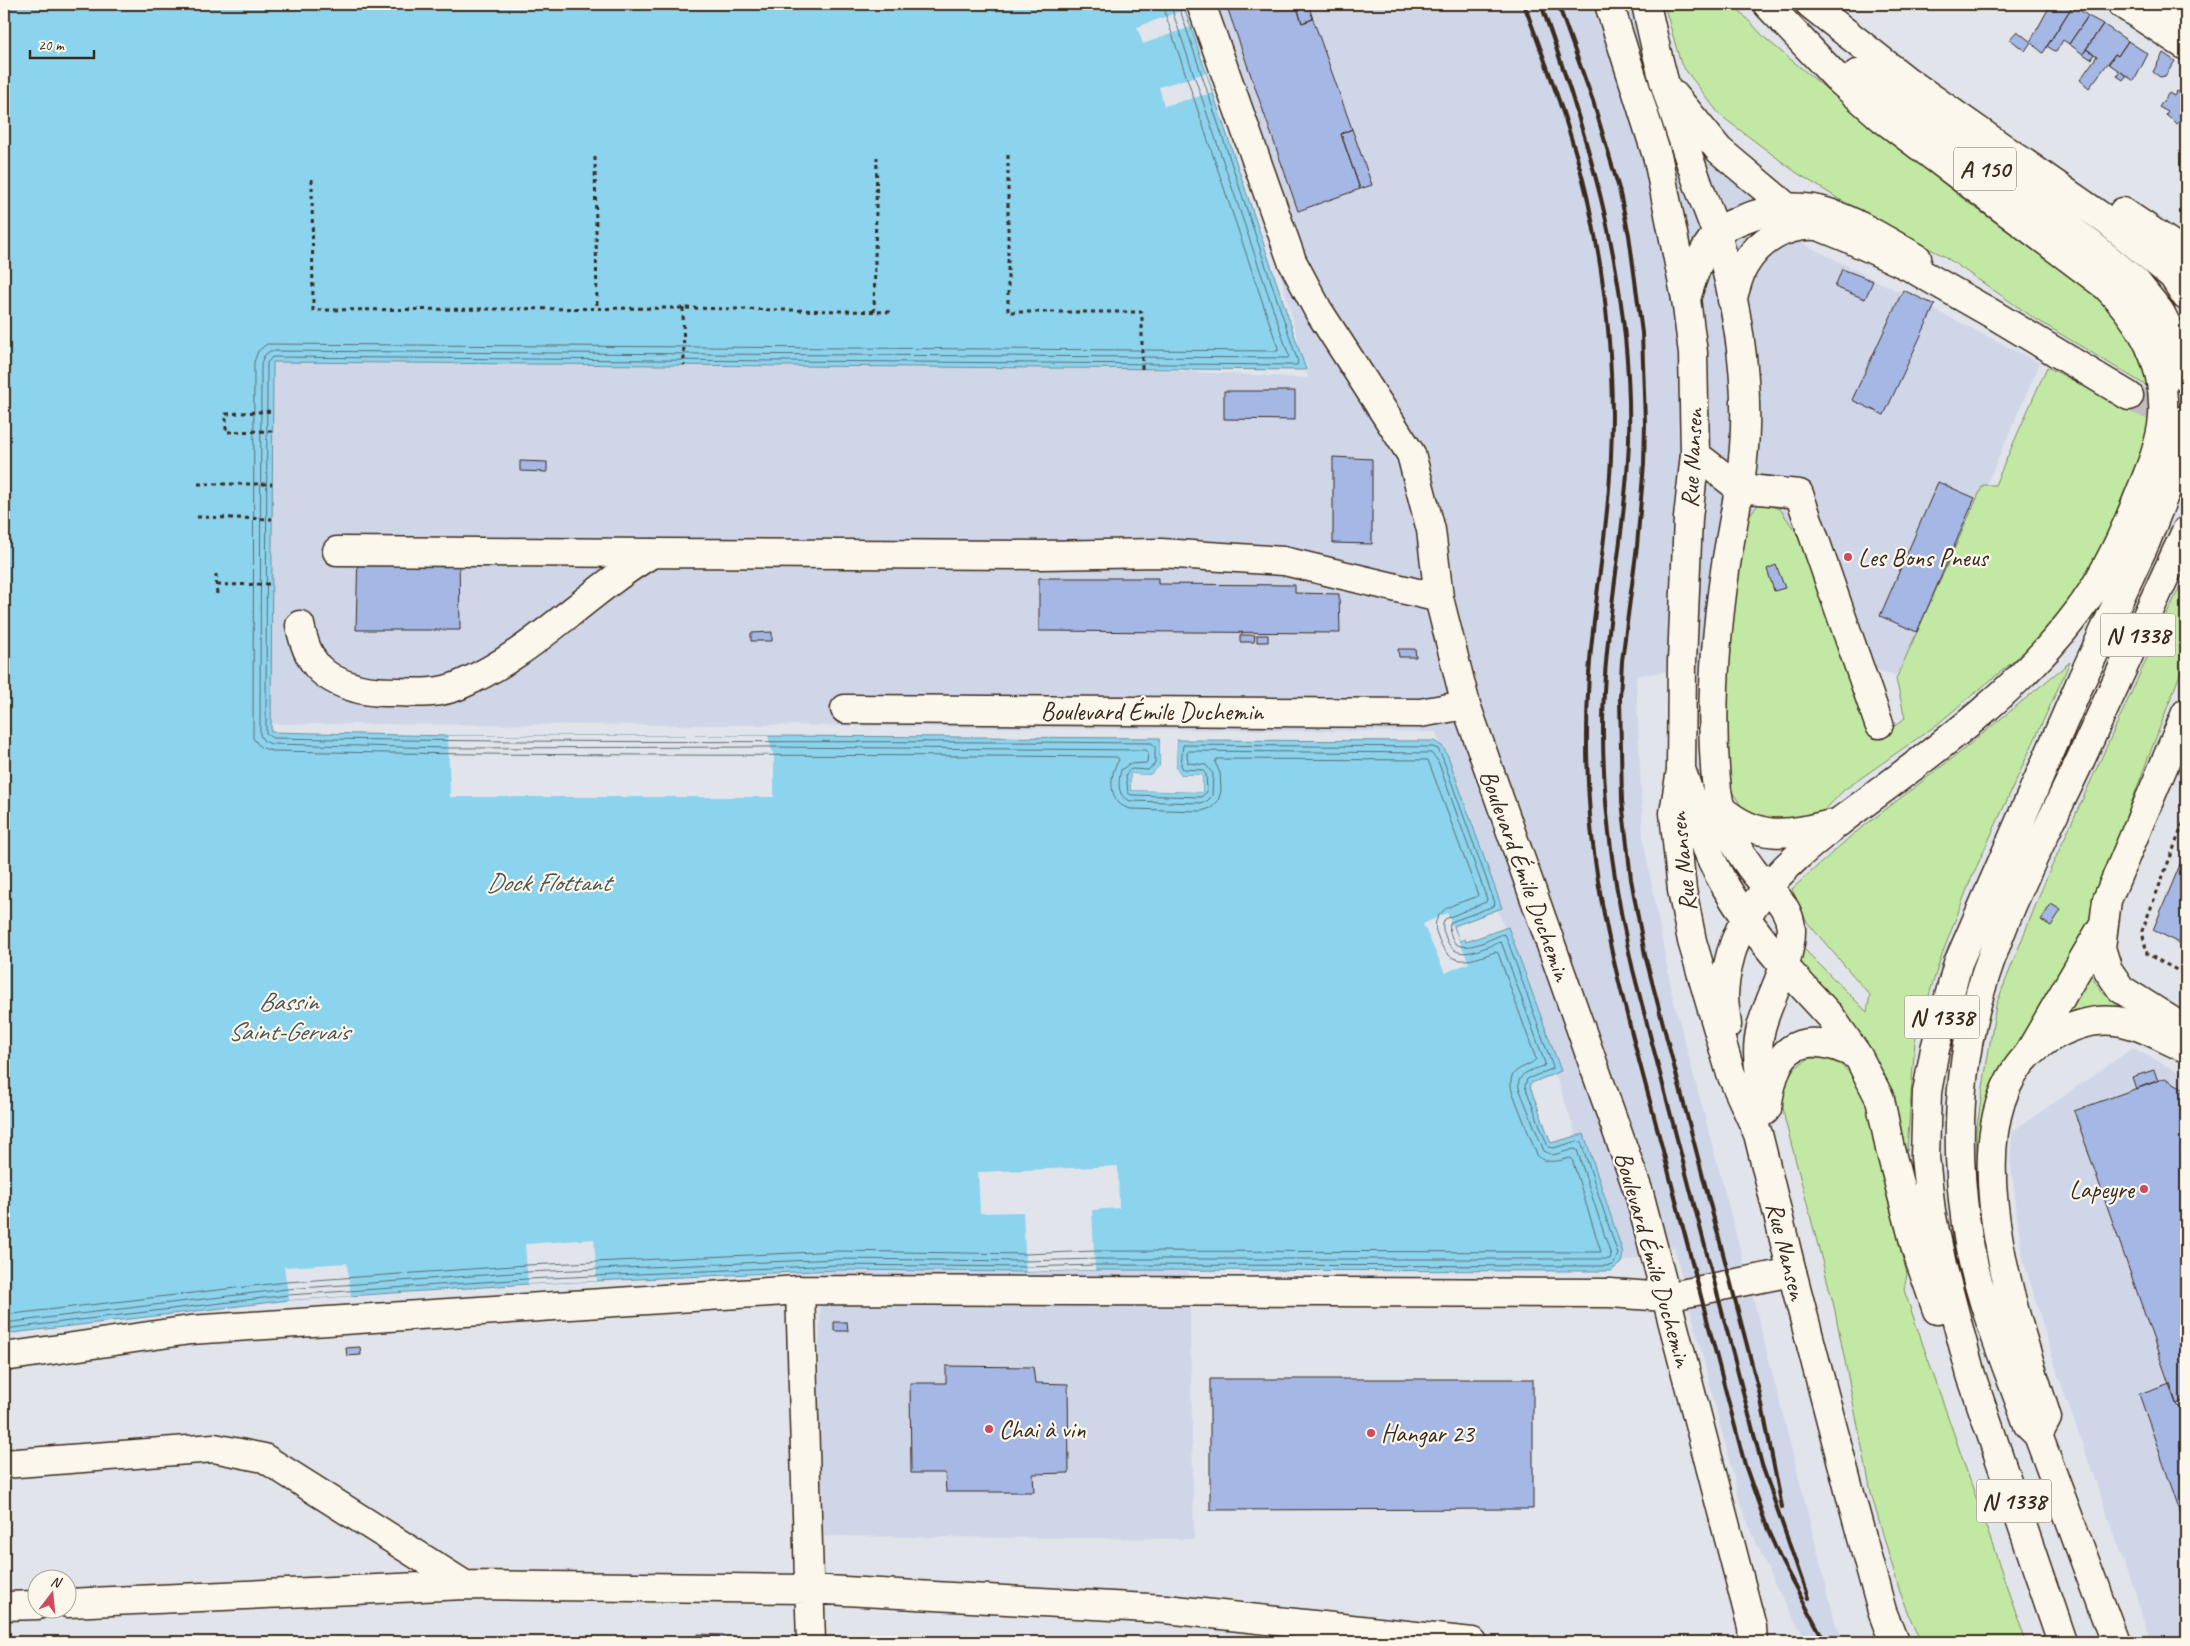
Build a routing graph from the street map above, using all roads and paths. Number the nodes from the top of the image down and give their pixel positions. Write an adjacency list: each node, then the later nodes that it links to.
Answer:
1 (1201, 4): 49 (main road)
2 (1646, 4): 12 (main road, Rue Nansen)
3 (1767, 4): 58 (main road)
4 (1771, 4): 31 (main road, A 150)
5 (1810, 4): 21 (main road)
6 (1828, 4): 20 (main road, A 150)
7 (2122, 4): 11 (main road)
8 (2155, 4): 10 (main road)
9 (1609, 5): 12 (main road); 22 (main road, Rue Nansen)
10 (2186, 24)
11 (2186, 46)
12 (1665, 84): 17 (main road); 19 (main road, Rue Nansen)
13 (1008, 155): 30 (path)
14 (596, 157): 25 (path)
15 (877, 157): 26 (path)
16 (312, 179): 25 (path)
17 (1788, 207): 18 (main road); 19 (main road); 28 (main road)
18 (1816, 226): 23 (main road); 28 (main road)
19 (1716, 234): 22 (main road); 23 (main road, Rue Nansen)
20 (2186, 254)
21 (2186, 296)
22 (1686, 299): 36 (main road, Rue Nansen)
23 (1732, 300): 39 (main road, Rue Nansen)
24 (683, 308): 25 (path); 26 (path); 29 (path)
25 (597, 309)
26 (874, 312): 27 (path)
27 (894, 312)
28 (2052, 350): 32 (main road)
29 (684, 365)
30 (1142, 369)
31 (2186, 378)
32 (2129, 396)
33 (272, 411): 35 (path)
34 (2186, 419): 74 (main road, N 1338)
35 (272, 431)
36 (1695, 454): 39 (main road); 55 (main road, Rue Nansen)
37 (198, 484): 38 (path)
38 (272, 484)
39 (1739, 488): 54 (main road); 56 (main road, Rue Nansen)
40 (197, 517): 41 (path)
41 (272, 519)
42 (2186, 532): 75 (main road, N 1338)
43 (337, 551): 44 (main road)
44 (653, 553): 49 (main road); 50 (main road)
45 (216, 574): 47 (path)
46 (272, 584): 47 (path)
47 (217, 585): 48 (path)
48 (217, 596)
49 (1439, 598): 51 (main road)
50 (300, 625)
51 (1466, 704): 52 (main road, Boulevard Émile Duchemin); 72 (main road, Boulevard Émile Duchemin)
52 (845, 709)
53 (2186, 713): 61 (main road)
54 (1879, 724)
55 (1681, 770): 60 (main road); 67 (main road, Rue Nansen)
56 (1721, 809): 58 (main road); 59 (main road, Rue Nansen)
57 (2186, 816): 63 (path)
58 (1839, 822): 59 (main road)
59 (1766, 887): 60 (main road); 62 (main road, Rue Nansen)
60 (1747, 917): 62 (main road); 67 (main road)
61 (2103, 926): 64 (main road); 66 (main road)
62 (1783, 965): 65 (main road); 68 (main road, Rue Nansen)
63 (2186, 975)
64 (2185, 1033): 66 (main road)
65 (1858, 1056): 68 (main road); 74 (main road)
66 (2026, 1057): 75 (main road)
67 (1731, 1074): 69 (main road, Rue Nansen)
68 (1766, 1108): 69 (main road)
69 (1758, 1134): 70 (main road, Rue Nansen)
70 (1792, 1272): 72 (main road); 86 (main road, Rue Nansen)
71 (800, 1290): 72 (main road); 73 (main road); 78 (main road)
72 (1666, 1298): 85 (main road, Boulevard Émile Duchemin)
73 (4, 1357)
74 (1971, 1375): 82 (main road, N 1338)
75 (2038, 1436): 87 (main road, N 1338)
76 (4, 1464): 77 (main road)
77 (465, 1585): 78 (main road); 79 (main road)
78 (809, 1590): 83 (main road); 84 (main road)
79 (78, 1603)
80 (28, 1605): 81 (main road)
81 (4, 1606)
82 (2060, 1635)
83 (811, 1642)
84 (1472, 1642)
85 (1753, 1642)
86 (1894, 1642)
87 (2115, 1642)

